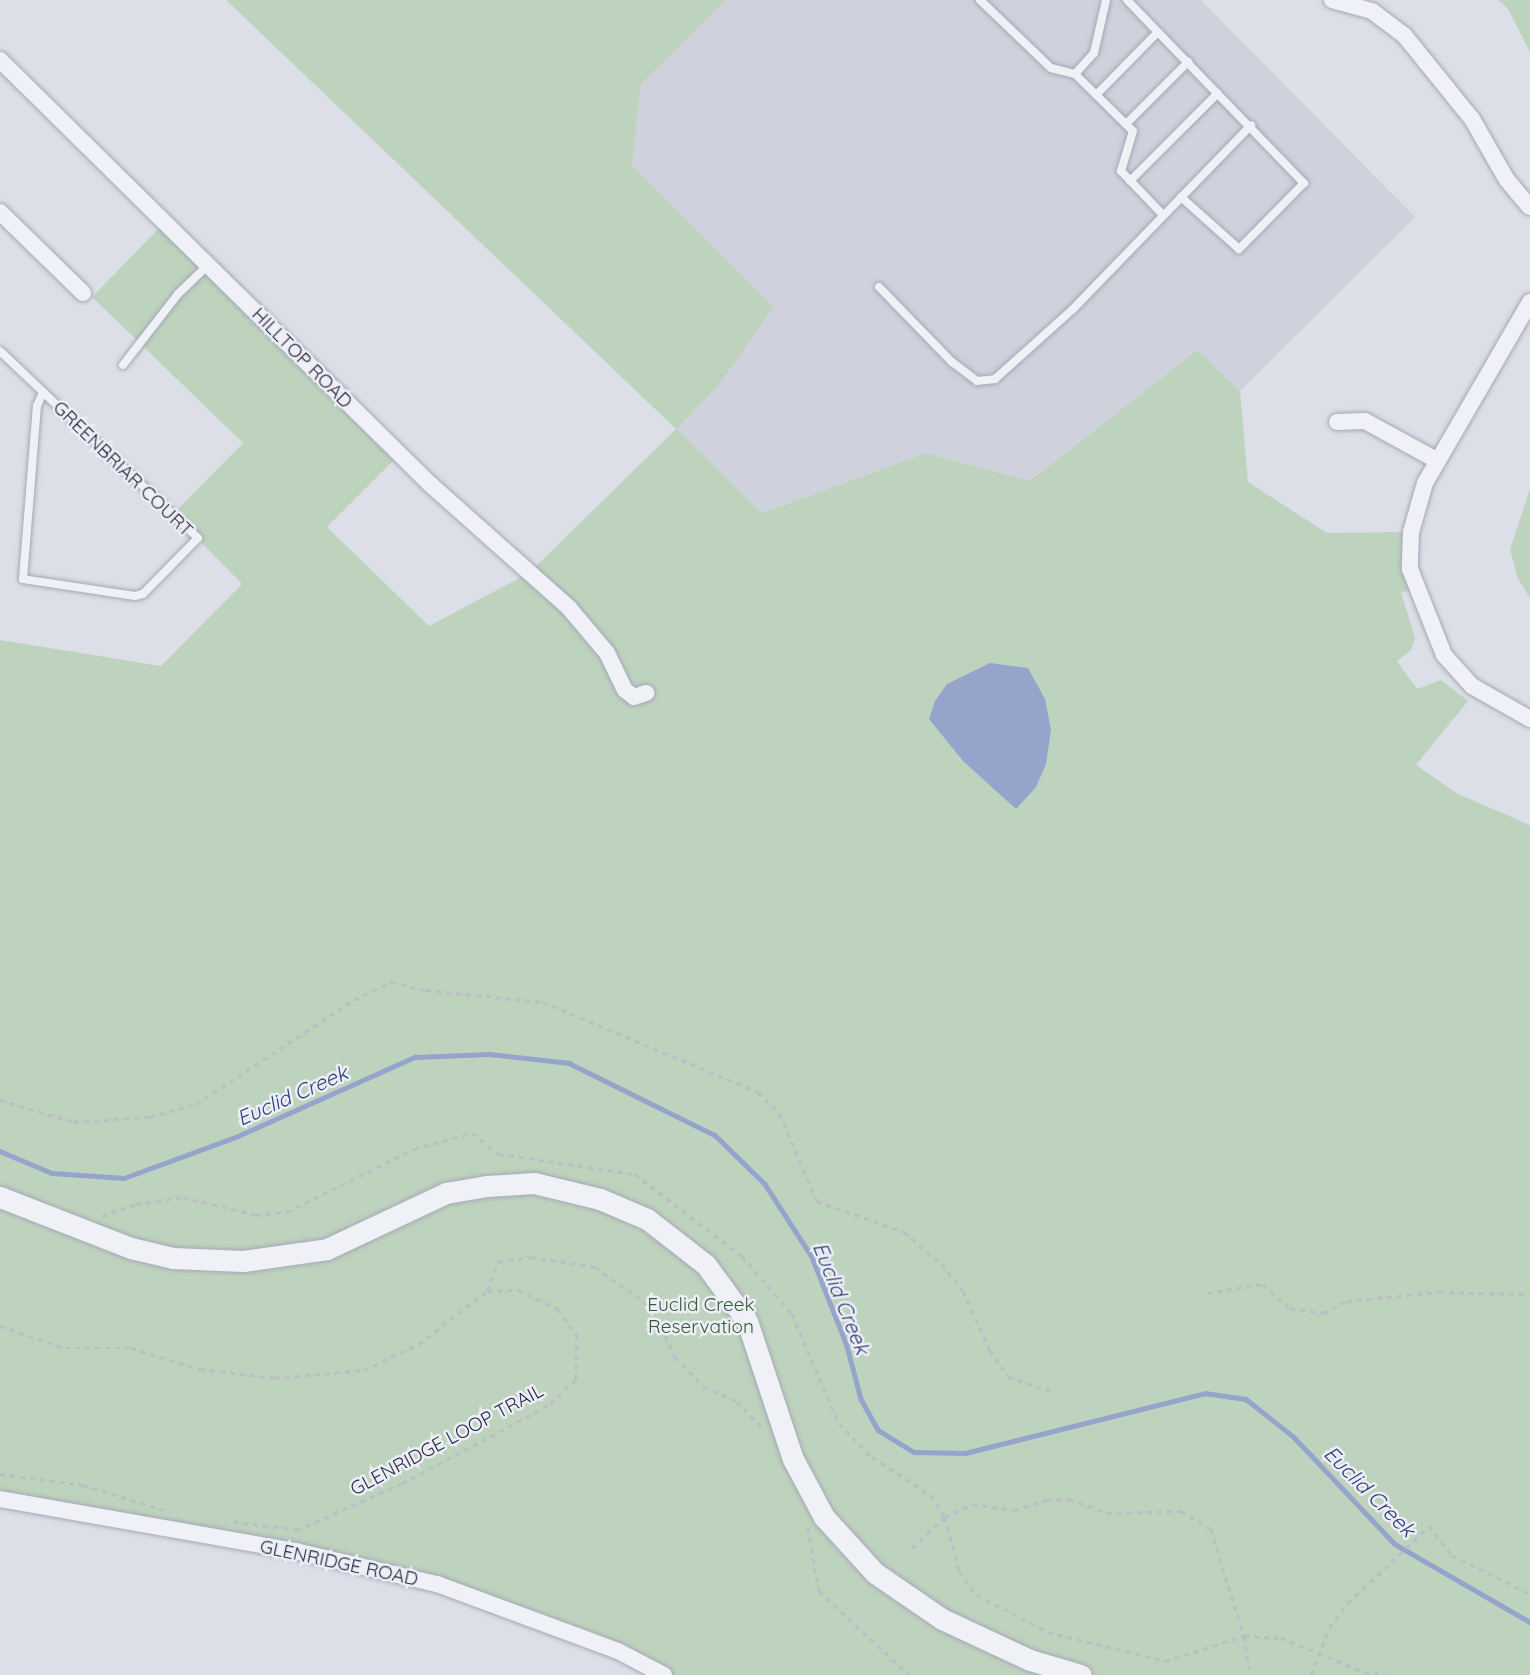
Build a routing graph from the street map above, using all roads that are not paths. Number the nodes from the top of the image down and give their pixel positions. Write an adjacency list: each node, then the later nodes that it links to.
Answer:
1 (980, 0): 8 (lane)
2 (1106, 0): 8 (lane)
3 (1127, 0): 5 (lane)
4 (1332, 0): 15 (street)
5 (1158, 32): 7 (lane); 10 (lane)
6 (0, 60): 18 (street, HILLTOP ROAD)
7 (1188, 62): 9 (lane); 11 (lane)
8 (1075, 74): 10 (lane)
9 (1219, 93): 12 (lane); 13 (lane)
10 (1096, 95): 11 (lane)
11 (1126, 124): 13 (lane)
12 (1251, 125): 14 (lane); 14 (lane)
13 (1130, 181): 17 (lane)
14 (1181, 197): 17 (lane)
15 (1530, 207)
16 (0, 212): 20 (street)
17 (1163, 215): 19 (lane)
18 (208, 264): 23 (lane); 27 (street, HILLTOP ROAD)
19 (879, 286)
20 (83, 293)
21 (1530, 302): 26 (street)
22 (0, 351): 24 (lane, GREENBRIAR COURT)
23 (122, 365)
24 (43, 392): 24 (lane, GREENBRIAR COURT)
25 (1338, 422): 26 (street)
26 (1438, 461): 28 (street)
27 (646, 693)
28 (1530, 719)
29 (0, 1196): 32 (street)
30 (0, 1499): 31 (street, GLENRIDGE ROAD)
31 (664, 1675)
32 (1081, 1675)

